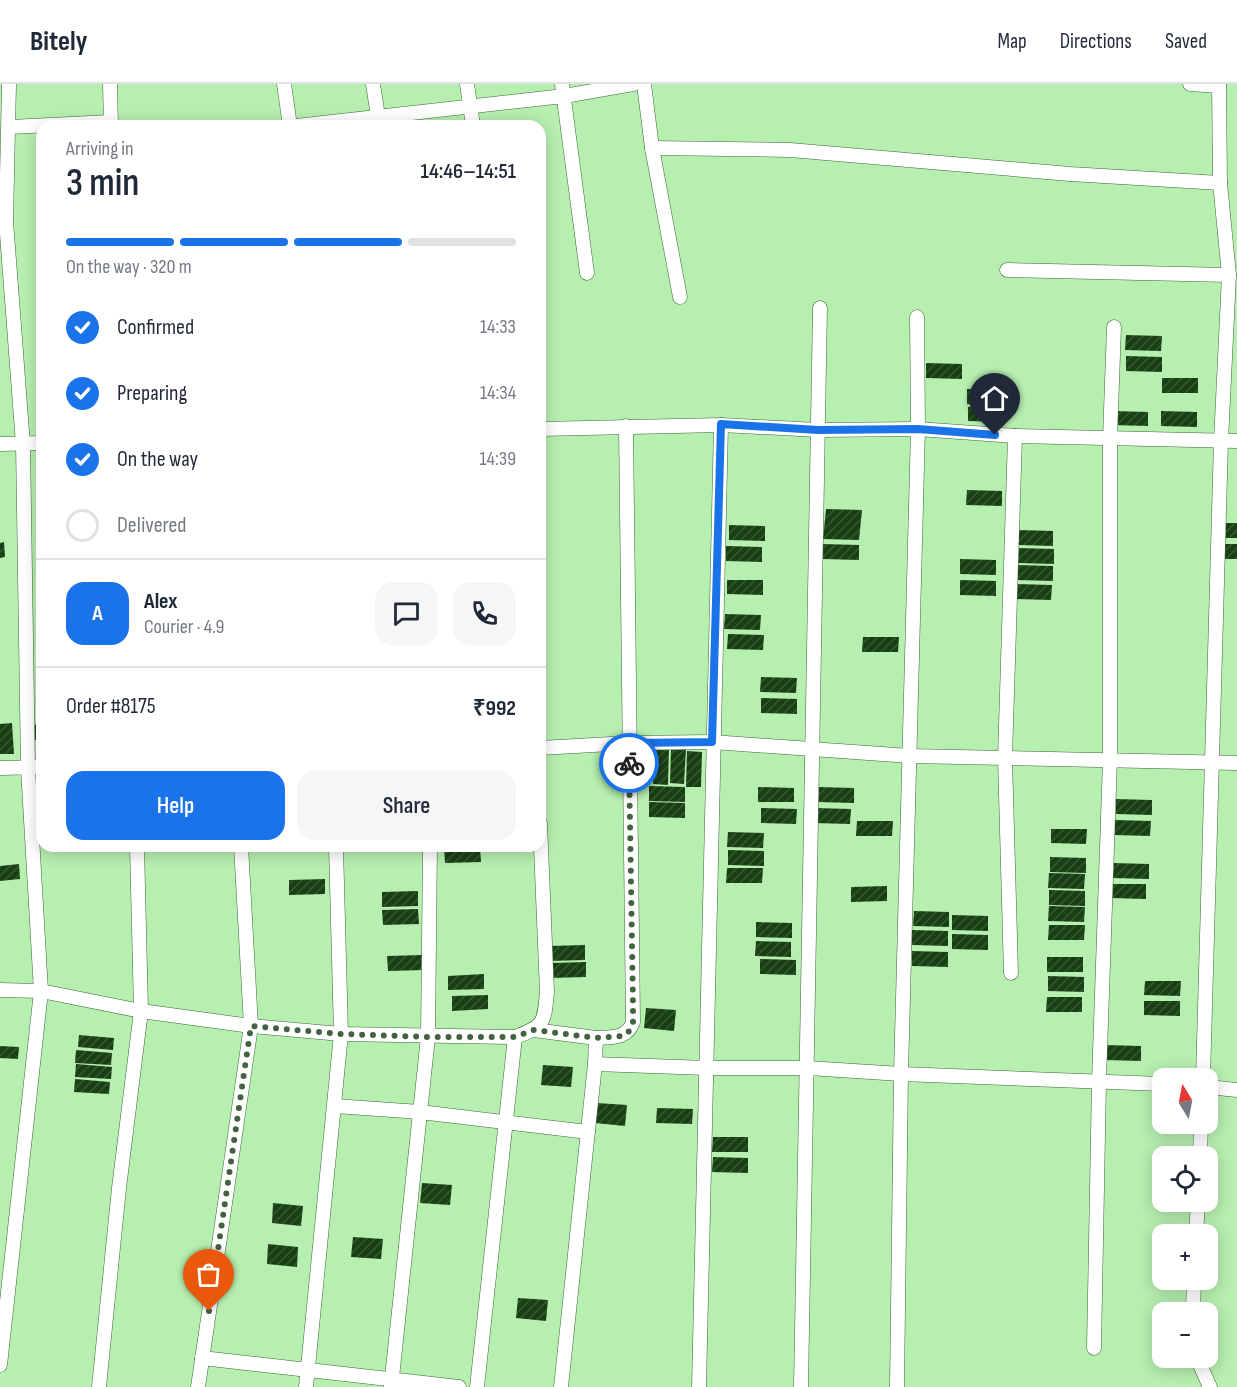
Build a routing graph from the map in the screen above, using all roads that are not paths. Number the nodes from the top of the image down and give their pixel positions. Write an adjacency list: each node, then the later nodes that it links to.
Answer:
1 (9, 84): 18 (street)
2 (110, 84): 12 (street)
3 (284, 84): 13 (street)
4 (373, 84): 14 (street)
5 (467, 84): 11 (street)
6 (633, 84): 10 (street)
7 (644, 84): 19 (street)
8 (1190, 84): 9 (street)
9 (1219, 85): 20 (street)
10 (563, 90): 11 (street); 23 (street)
11 (471, 106): 15 (street); 16 (street)
12 (111, 120)
13 (289, 120)
14 (379, 120)
15 (385, 120)
16 (472, 120)
17 (36, 127): 18 (street)
18 (10, 128): 21 (street)
19 (652, 148): 20 (street); 25 (street)
20 (1220, 183): 24 (street)
21 (3, 221): 40 (street)
22 (1007, 270): 24 (street)
23 (587, 273)
24 (1229, 275): 36 (street)
25 (680, 297)
26 (820, 308): 33 (street)
27 (916, 317): 32 (street)
28 (1114, 327): 35 (street)
29 (721, 424): 30 (street); 33 (street); 41 (street)
30 (626, 426): 31 (street); 42 (street)
31 (546, 429)
32 (918, 429): 33 (street); 34 (street); 45 (street)
33 (818, 430): 44 (street)
34 (1015, 436): 35 (street); 46 (street)
35 (1110, 438): 36 (street); 47 (street)
36 (1221, 441): 37 (street); 48 (street)
37 (1237, 441)
38 (36, 443): 40 (street)
39 (0, 444): 40 (street)
40 (23, 444): 51 (street)
41 (712, 742): 42 (street); 44 (street); 70 (street)
42 (629, 743): 43 (street); 68 (street)
43 (546, 748)
44 (811, 748): 45 (street); 71 (street)
45 (910, 756): 46 (street); 73 (street)
46 (1005, 758): 47 (street); 59 (street)
47 (1110, 760): 48 (street); 74 (street)
48 (1213, 762): 49 (street); 72 (street)
49 (1237, 763)
50 (0, 768): 51 (street)
51 (35, 768): 52 (street)
52 (36, 813)
53 (37, 852): 61 (street)
54 (137, 852): 62 (street)
55 (241, 852): 63 (street)
56 (336, 852): 65 (street)
57 (430, 852): 66 (street)
58 (541, 852): 64 (street)
59 (1011, 973)
60 (0, 990): 61 (street)
61 (40, 991): 62 (street); 84 (street)
62 (141, 1011): 63 (street); 88 (street)
63 (251, 1026): 65 (street); 83 (street)
64 (534, 1030): 67 (street); 68 (street)
65 (341, 1034): 66 (street); 78 (street)
66 (428, 1037): 67 (street); 79 (street)
67 (515, 1037): 80 (street)
68 (596, 1038): 69 (street)
69 (595, 1064): 70 (street); 81 (street)
70 (707, 1068): 71 (street); 94 (street)
71 (808, 1068): 73 (street); 95 (street)
72 (1203, 1068)
73 (901, 1074): 74 (street); 96 (street)
74 (1099, 1080): 75 (street); 82 (street)
75 (1152, 1083)
76 (1218, 1088): 77 (street)
77 (1237, 1090)
78 (334, 1106): 79 (street); 86 (street)
79 (420, 1113): 80 (street); 87 (street)
80 (506, 1122): 81 (street); 92 (street)
81 (588, 1132): 93 (street)
82 (1094, 1348)
83 (202, 1358): 86 (street); 89 (street)
84 (0, 1365)
85 (1201, 1368): 97 (street)
86 (308, 1369): 87 (street); 90 (street)
87 (391, 1383): 91 (street)
88 (99, 1387)
89 (198, 1387)
90 (306, 1387)
91 (459, 1387)
92 (477, 1387)
93 (561, 1387)
94 (699, 1387)
95 (801, 1387)
96 (897, 1387)
97 (1210, 1387)

